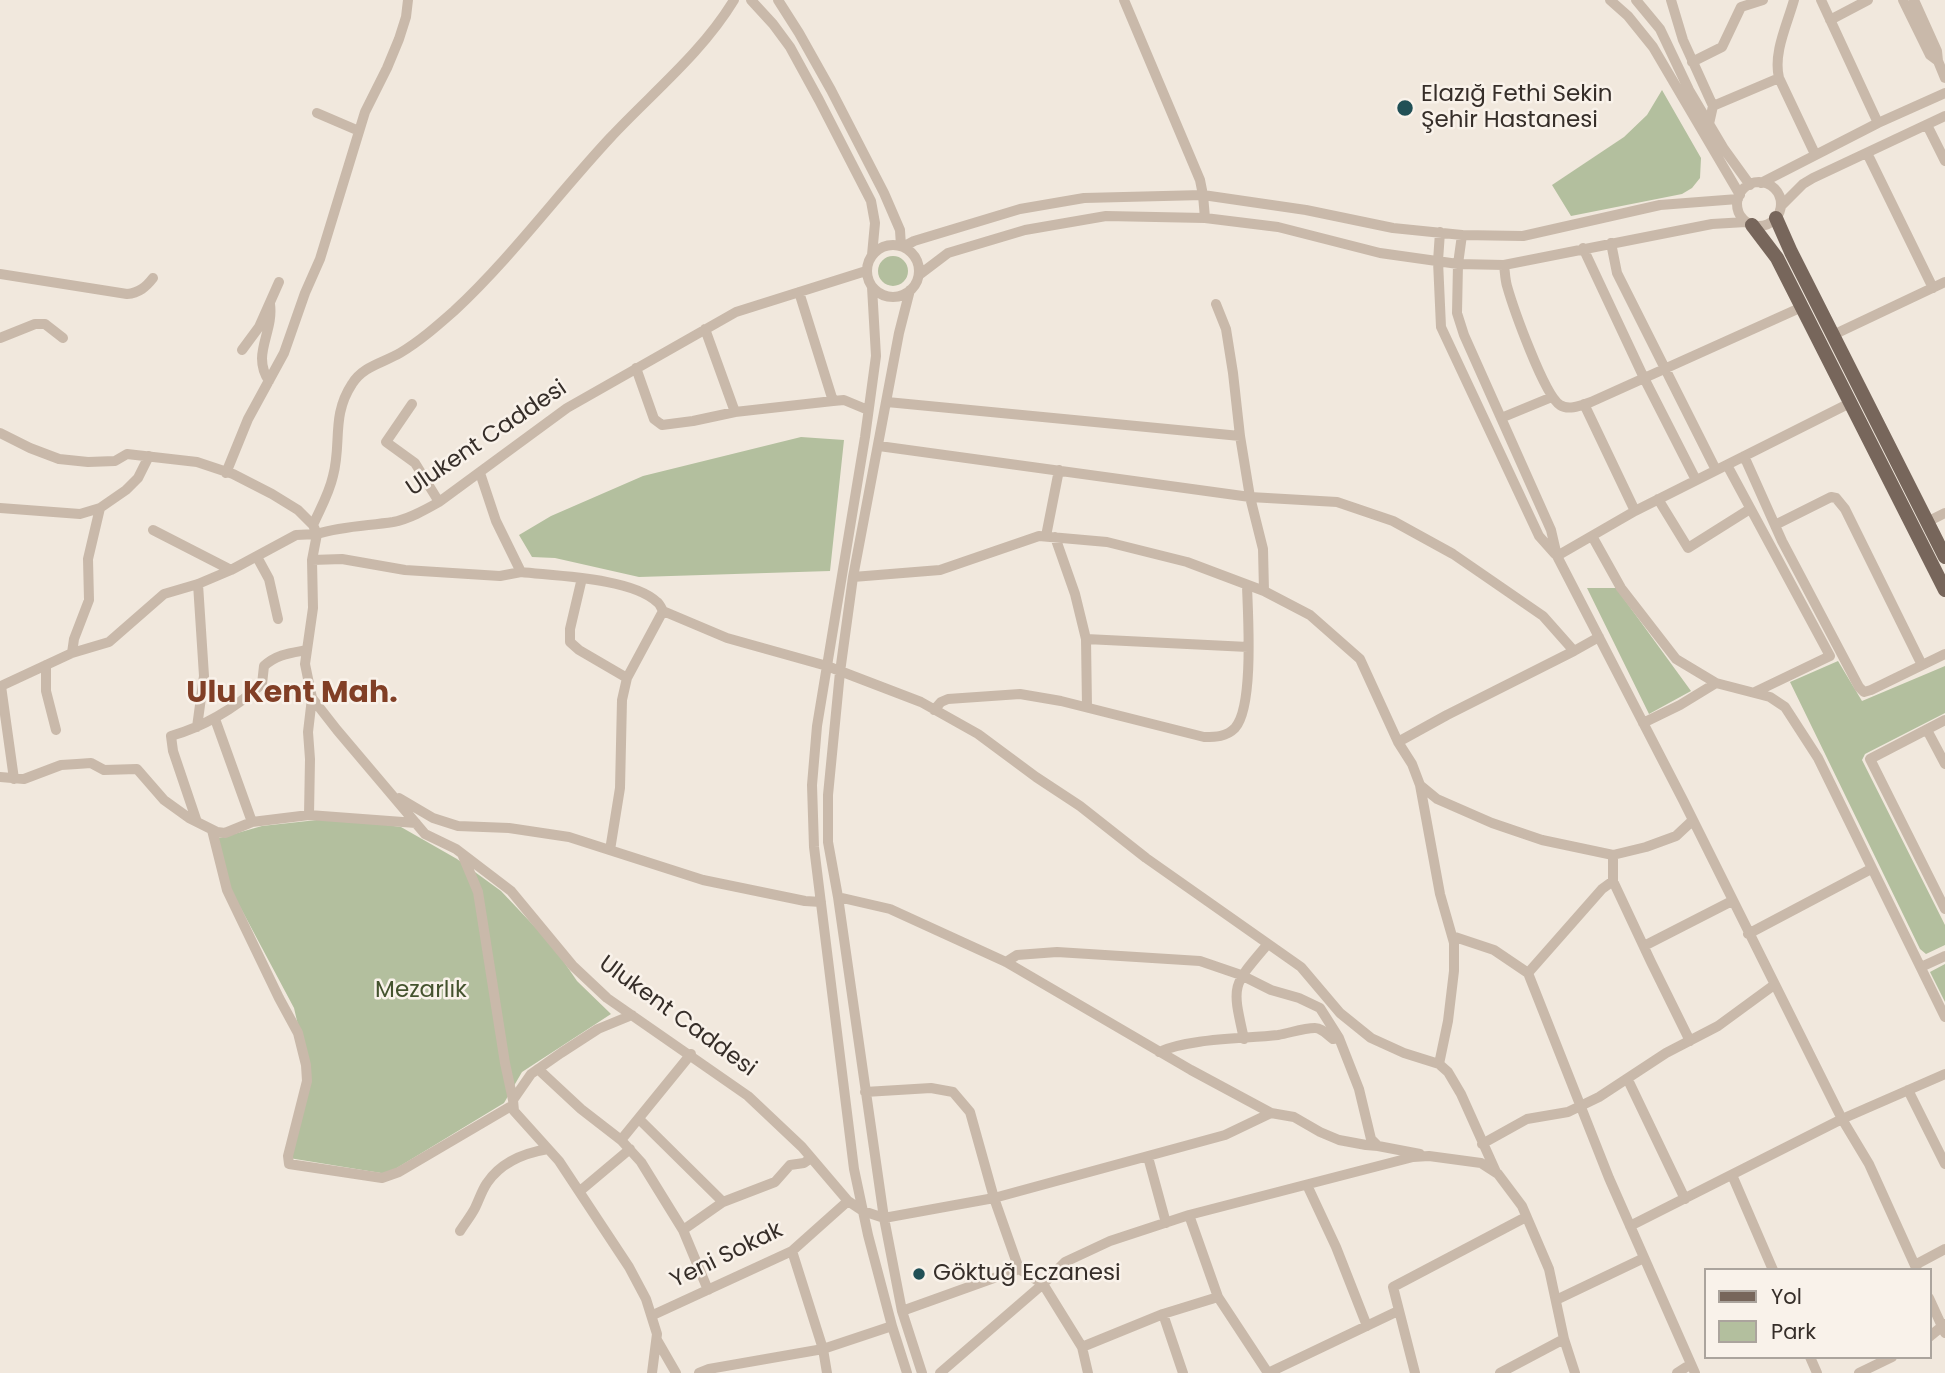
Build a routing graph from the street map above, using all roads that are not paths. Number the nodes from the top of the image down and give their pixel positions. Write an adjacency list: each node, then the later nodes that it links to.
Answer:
1 (408, 0): 28 (street)
2 (734, 0): 99 (street)
3 (751, 0): 43 (street)
4 (778, 0): 41 (street)
5 (1125, 0): 33 (street)
6 (1611, 0): 34 (street)
7 (1636, 0): 26 (street)
8 (1671, 0): 18 (street)
9 (1763, 0): 15 (street)
10 (1794, 0): 19 (street)
11 (1821, 0): 16 (street)
12 (1868, 0): 16 (street)
13 (1903, 0): 17 (street)
14 (1914, 0): 17 (street)
15 (1742, 4): 18 (street)
16 (1830, 20): 25 (street)
17 (1938, 61): 20 (street)
18 (1692, 62): 22 (street)
19 (1779, 78): 22 (street); 30 (street)
20 (1945, 78)
21 (1945, 93): 25 (street)
22 (1713, 106): 26 (street)
23 (317, 113): 28 (street)
24 (1945, 116): 27 (street)
25 (1878, 123): 30 (street)
26 (1709, 124): 32 (street)
27 (1927, 124): 29 (street); 31 (street)
28 (359, 131): 68 (street)
29 (1867, 153): 35 (street); 54 (street)
30 (1815, 154): 32 (street)
31 (1945, 161)
32 (1756, 184): 34 (street); 35 (street)
33 (1203, 195): 36 (street); 38 (street); 41 (street)
34 (1739, 197): 37 (street); 39 (street)
35 (1778, 212): 37 (street); 61 (main road)
36 (1205, 218): 44 (street); 49 (street)
37 (1749, 224): 40 (street); 59 (main road)
38 (1440, 232): 39 (street); 44 (street)
39 (1462, 234): 45 (street)
40 (1611, 243): 42 (street); 66 (street)
41 (902, 246): 43 (street); 49 (street)
42 (1583, 248): 46 (street); 67 (street)
43 (872, 255): 47 (street)
44 (1437, 261): 45 (street); 104 (street)
45 (1458, 264): 46 (street); 77 (street)
46 (1504, 264): 69 (street)
47 (866, 271): 53 (street); 56 (street, Ulukent Caddesi)
48 (0, 274): 50 (street)
49 (919, 275): 55 (street)
50 (153, 278)
51 (279, 282): 57 (street)
52 (1945, 282): 54 (street)
53 (872, 287): 55 (street); 75 (street)
54 (1933, 288): 61 (street)
55 (910, 290): 71 (street)
56 (799, 292): 60 (street, Ulukent Caddesi); 70 (street)
57 (270, 303): 64 (street); 68 (street)
58 (1216, 304): 79 (street)
59 (1802, 307): 66 (street); 72 (main road)
60 (705, 329): 65 (street, Ulukent Caddesi); 76 (street)
61 (1833, 335): 97 (main road)
62 (0, 338): 63 (street)
63 (63, 338)
64 (242, 351)
65 (636, 368): 76 (street); 87 (street, Ulukent Caddesi)
66 (1664, 369): 67 (street); 85 (street)
67 (1644, 378): 74 (street); 88 (street)
68 (269, 382): 86 (street)
69 (1552, 397): 74 (street); 77 (street)
70 (833, 401): 75 (street); 76 (street)
71 (887, 402): 79 (street); 80 (street)
72 (1850, 402): 82 (street); 113 (main road)
73 (412, 404): 91 (street)
74 (1584, 404): 95 (street)
75 (868, 410): 126 (street)
76 (735, 412)
77 (1501, 418): 104 (street)
78 (0, 433): 81 (street)
79 (1240, 436): 89 (street)
80 (880, 446): 84 (street); 109 (street)
81 (149, 456): 86 (street); 93 (street)
82 (1744, 456): 83 (street); 98 (street)
83 (1727, 464): 85 (street); 94 (street)
84 (1059, 470): 89 (street); 101 (street)
85 (1716, 470): 88 (street)
86 (226, 473): 99 (street)
87 (481, 473): 91 (street, Ulukent Caddesi); 108 (street)
88 (1696, 480): 90 (street)
89 (1250, 497): 114 (street); 121 (street)
90 (1658, 499): 94 (street); 95 (street)
91 (439, 502): 99 (street, Ulukent Caddesi)
92 (0, 508): 93 (street)
93 (100, 508): 122 (street)
94 (1750, 509): 131 (street)
95 (1635, 511): 102 (street)
96 (1945, 513): 97 (street)
97 (1927, 522): 105 (main road)
98 (1775, 525): 125 (street); 125 (street)
99 (315, 529): 103 (street); 106 (street, Ulukent Caddesi)
100 (153, 530): 107 (street)
101 (1050, 536): 109 (street); 112 (street); 118 (street)
102 (1592, 536): 104 (street); 129 (street)
103 (257, 556): 107 (street); 116 (street)
104 (1557, 556): 117 (street)
105 (1945, 557)
106 (312, 560): 108 (street); 120 (street, Ulukent Caddesi)
107 (231, 570): 111 (street)
108 (522, 572): 110 (street)
109 (853, 577): 127 (street)
110 (582, 578): 115 (street); 128 (street)
111 (198, 584): 122 (street); 138 (street)
112 (1247, 586): 114 (street); 119 (street)
113 (1945, 590)
114 (1264, 591): 141 (street)
115 (663, 611): 126 (street); 128 (street)
116 (278, 619)
117 (1599, 637): 121 (street); 137 (street)
118 (1086, 639): 119 (street); 133 (street)
119 (1248, 647): 133 (street)
120 (307, 650): 132 (street, Ulukent Caddesi); 135 (street)
121 (1574, 651): 141 (street)
122 (72, 653): 124 (street)
123 (1945, 654): 125 (street)
124 (46, 665): 130 (street); 139 (street)
125 (1922, 665)
126 (827, 666): 127 (street); 160 (street)
127 (840, 672): 134 (street); 158 (street)
128 (627, 678): 153 (street)
129 (1716, 683): 131 (street); 137 (street)
130 (1, 686): 144 (street)
131 (1755, 692): 156 (street)
132 (312, 698): 146 (street, Ulukent Caddesi); 147 (street)
133 (1087, 707): 134 (street)
134 (934, 710): 164 (street)
135 (215, 719): 138 (street); 150 (street)
136 (1945, 720): 140 (street)
137 (1643, 723): 148 (street)
138 (198, 727): 149 (street)
139 (55, 730)
140 (1927, 730): 142 (street); 161 (street)
141 (1398, 742): 145 (street)
142 (1945, 764)
143 (0, 777): 144 (street)
144 (14, 779): 149 (street)
145 (1420, 785): 155 (street); 163 (street)
146 (391, 794): 151 (street, Ulukent Caddesi); 153 (street)
147 (309, 815): 150 (street); 151 (street)
148 (1692, 821): 155 (street); 159 (street)
149 (197, 822): 152 (street)
150 (252, 822): 152 (street)
151 (416, 823): 154 (street, Ulukent Caddesi)
152 (212, 830): 185 (street)
153 (611, 850): 160 (street)
154 (462, 853): 172 (street, Ulukent Caddesi); 185 (street)
155 (1613, 855): 157 (street)
156 (1871, 869): 162 (street); 168 (street)
157 (1613, 881): 165 (street); 169 (street)
158 (838, 897): 167 (street); 184 (street)
159 (1732, 901): 162 (street); 165 (street)
160 (821, 902): 207 (street)
161 (1945, 909)
162 (1748, 934): 171 (street)
163 (1452, 936): 169 (street); 179 (street)
164 (1267, 945): 170 (street); 179 (street)
165 (1644, 946): 176 (street)
166 (1945, 956): 168 (street)
167 (1006, 962): 170 (street); 177 (street)
168 (1921, 967): 173 (street)
169 (1528, 973): 186 (street)
170 (1241, 975): 174 (street); 175 (street)
171 (1774, 985): 176 (street); 189 (street)
172 (632, 1015): 178 (street, Ulukent Caddesi); 180 (street)
173 (1945, 1017)
174 (1339, 1038): 175 (street); 192 (street)
175 (1244, 1039): 177 (street)
176 (1690, 1041): 182 (street)
177 (1159, 1052): 187 (street)
178 (691, 1054): 188 (street); 197 (street, Ulukent Caddesi)
179 (1439, 1064): 191 (street)
180 (538, 1069): 185 (street); 190 (street)
181 (1945, 1074): 183 (street)
182 (1628, 1080): 186 (street); 204 (street)
183 (1908, 1090): 189 (street); 198 (street)
184 (865, 1092): 203 (street); 210 (street)
185 (513, 1102): 193 (street)
186 (1581, 1106): 191 (street); 212 (street)
187 (1271, 1113): 192 (street); 196 (street)
188 (639, 1119): 190 (street); 206 (street)
189 (1842, 1119): 200 (street); 218 (street)
190 (621, 1140): 194 (street)
191 (1482, 1144): 199 (street)
192 (1378, 1146): 195 (street)
193 (548, 1149): 202 (street); 214 (street)
194 (630, 1149): 202 (street); 213 (street)
195 (1429, 1156): 199 (street); 201 (street)
196 (1148, 1157): 203 (street); 211 (street)
197 (811, 1158): 205 (street, Ulukent Caddesi); 206 (street)
198 (1945, 1164)
199 (1496, 1172): 209 (street)
200 (1732, 1175): 204 (street); 219 (street)
201 (1307, 1185): 208 (street); 231 (street)
202 (580, 1191): 229 (street)
203 (994, 1198): 210 (street); 220 (street)
204 (1685, 1199): 212 (street)
205 (848, 1201): 207 (street, Ulukent Caddesi); 216 (street, Yeni Sokak)
206 (723, 1202): 213 (street)
207 (863, 1211): 210 (street, Ulukent Caddesi); 230 (street)
208 (1189, 1215): 211 (street); 223 (street)
209 (1527, 1217): 224 (street); 227 (street)
210 (884, 1218): 226 (street)
211 (1166, 1223): 221 (street)
212 (1630, 1226): 217 (street)
213 (683, 1230): 222 (street)
214 (460, 1231)
215 (1945, 1250): 218 (street)
216 (792, 1251): 222 (street, Yeni Sokak); 236 (street)
217 (1644, 1258): 224 (street); 238 (street)
218 (1916, 1267)
219 (1772, 1268)
220 (1019, 1269): 221 (street); 226 (street)
221 (1043, 1284): 235 (street); 245 (street)
222 (708, 1290): 229 (street, Yeni Sokak)
223 (1218, 1297): 228 (street); 231 (street)
224 (1556, 1300): 233 (street)
225 (1931, 1302): 232 (street)
226 (902, 1311): 244 (street)
227 (1398, 1311): 231 (street); 248 (street)
228 (1163, 1314): 235 (street); 247 (street)
229 (653, 1315): 234 (street)
230 (892, 1326): 236 (street); 243 (street)
231 (1367, 1326)
232 (1944, 1328)
233 (1564, 1339): 249 (street); 250 (street)
234 (657, 1340): 239 (street); 240 (street)
235 (1082, 1348): 246 (street)
236 (823, 1349): 241 (street); 242 (street)
237 (1888, 1359): 252 (street)
238 (1693, 1369): 251 (street)
239 (652, 1373)
240 (676, 1373)
241 (699, 1373)
242 (827, 1373)
243 (907, 1373)
244 (922, 1373)
245 (940, 1373)
246 (1088, 1373)
247 (1183, 1373)
248 (1415, 1373)
249 (1500, 1373)
250 (1575, 1373)
251 (1677, 1373)
252 (1860, 1373)

